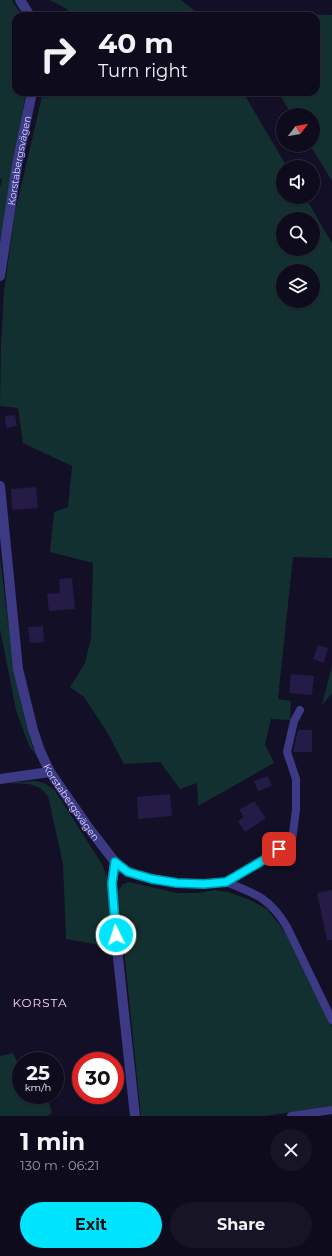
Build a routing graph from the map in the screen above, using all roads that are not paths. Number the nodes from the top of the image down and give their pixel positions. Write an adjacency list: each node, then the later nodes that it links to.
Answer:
1 (20, 0): 2 (street)
2 (28, 12)
3 (31, 96): 4 (street, Korstabergsvägen)
4 (0, 276)
5 (0, 486): 7 (street, Korstabergsvägen)
6 (300, 710): 10 (lane)
7 (50, 772): 8 (street); 9 (street, Korstabergsvägen)
8 (0, 779)
9 (115, 862): 10 (lane); 13 (street)
10 (226, 882): 11 (lane)
11 (332, 1020)
12 (332, 1110): 14 (lane)
13 (135, 1116)
14 (291, 1116)

